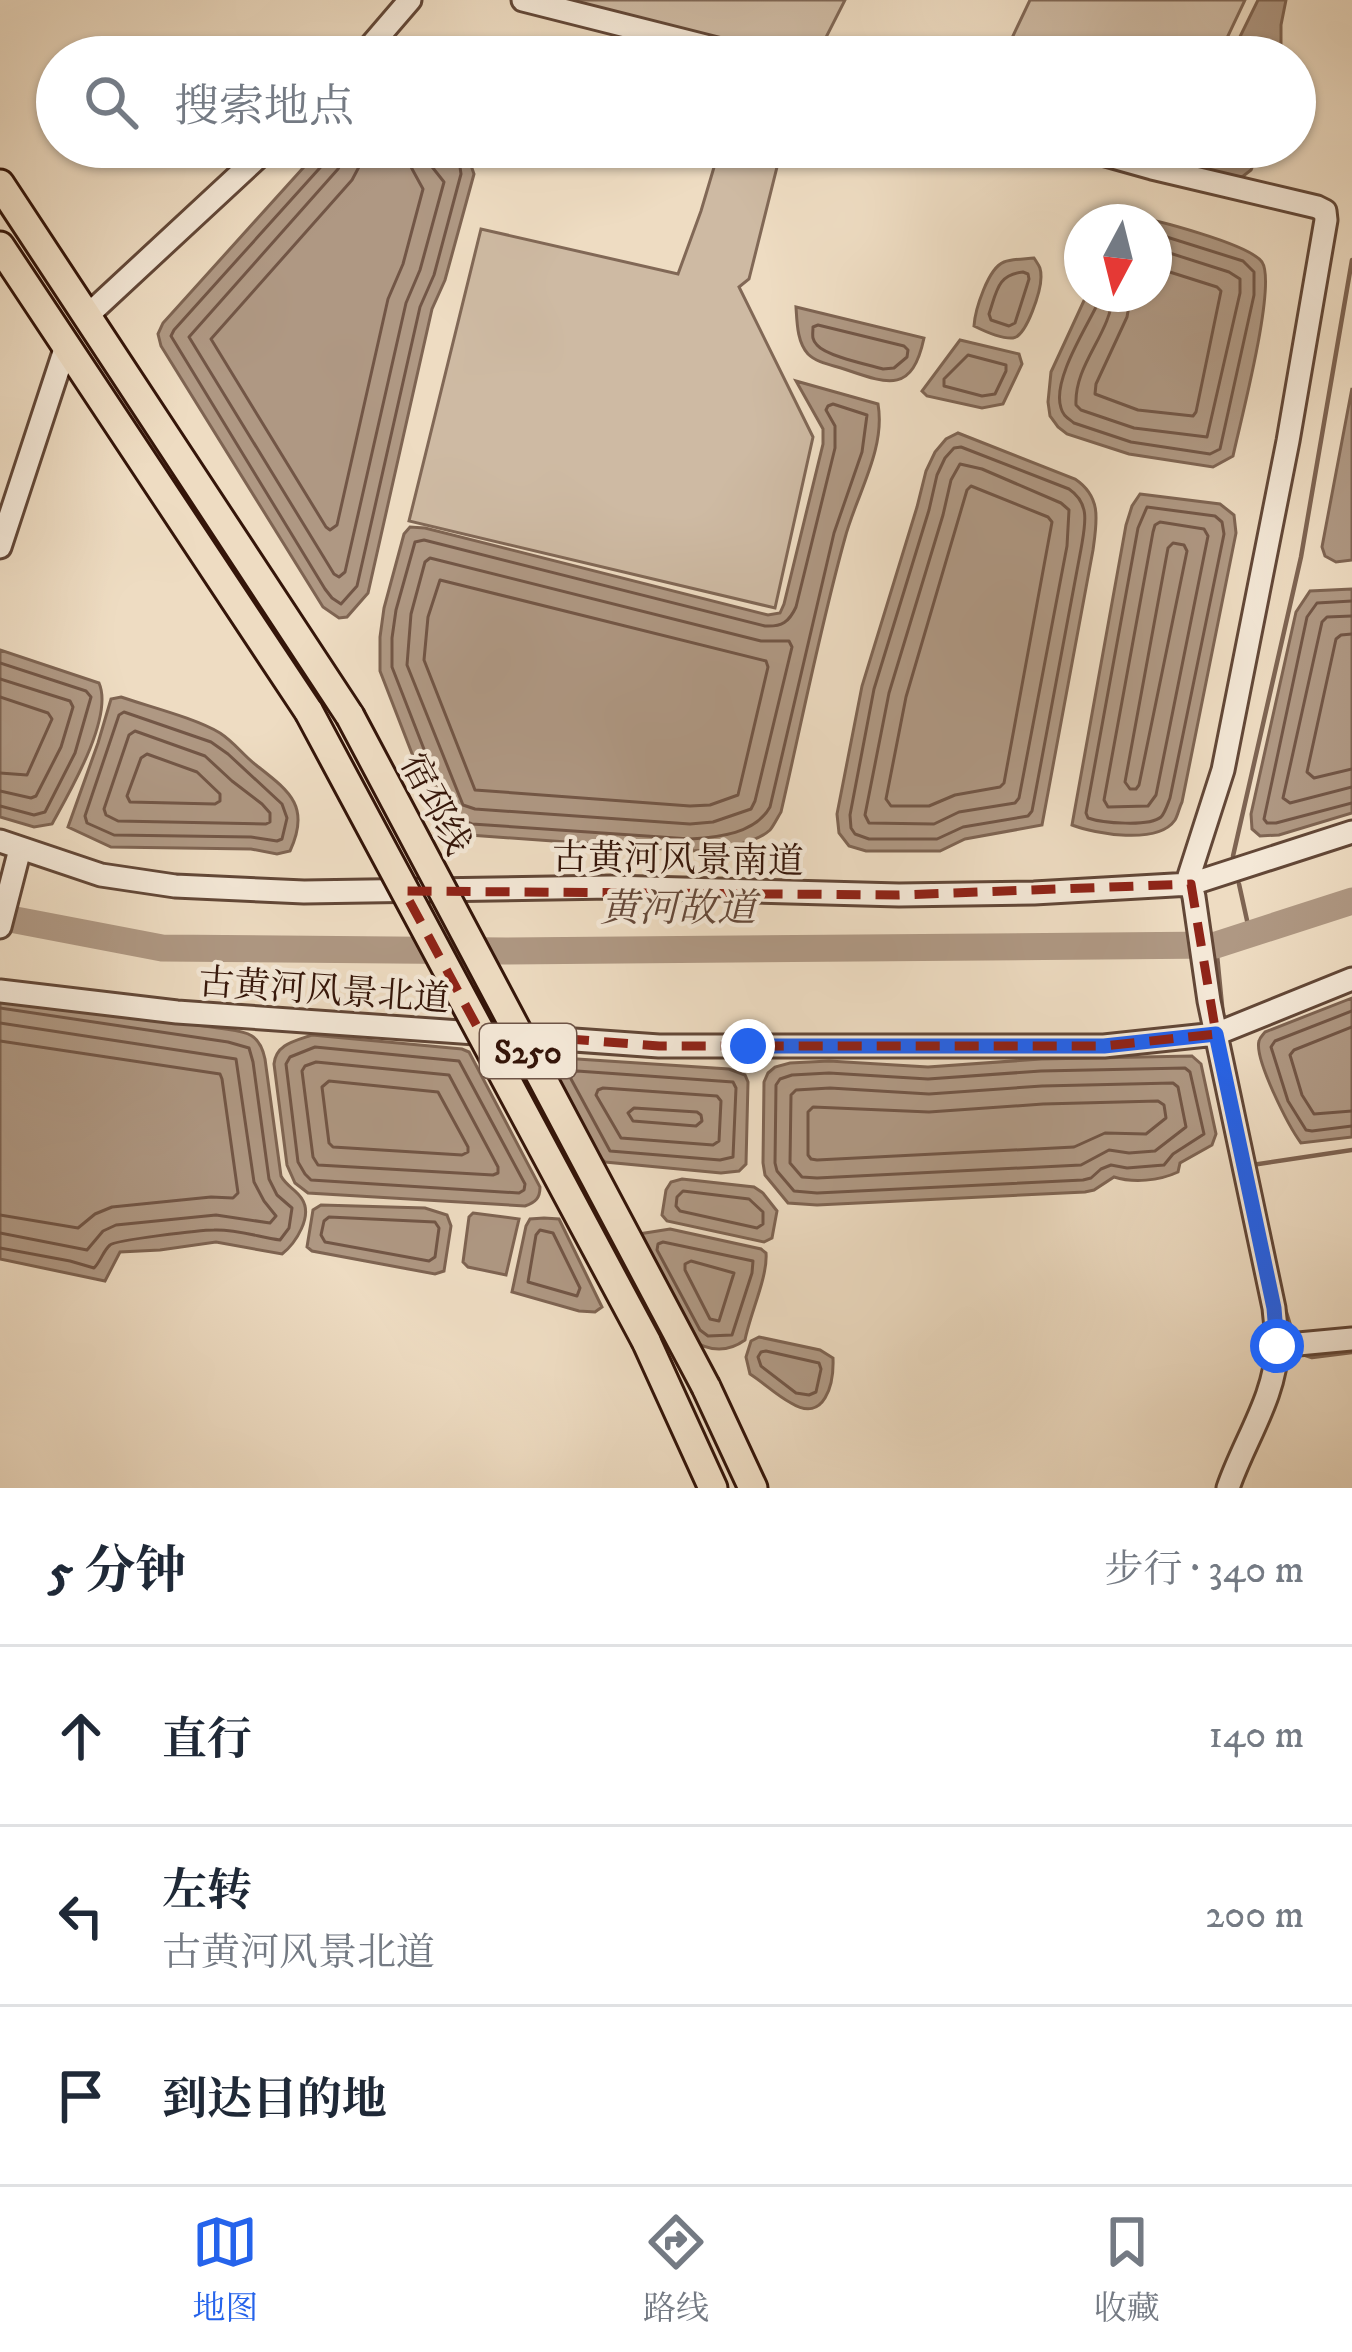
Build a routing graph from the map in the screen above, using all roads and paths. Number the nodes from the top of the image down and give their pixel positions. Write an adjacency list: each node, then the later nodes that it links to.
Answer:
1 (410, 0): 3 (street)
2 (523, 0): 4 (street)
3 (379, 36)
4 (666, 36)
5 (246, 168): 9 (street)
6 (1152, 168): 14 (street)
7 (0, 184): 9 (main road, 宿邳线 / S250)
8 (0, 246): 10 (main road, 宿邳线 / S250)
9 (86, 316): 22 (main road, 宿邳线 / S250, bridge)
10 (66, 346): 11 (street); 21 (main road, 宿邳线 / S250, bridge)
11 (0, 547)
12 (1352, 832): 14 (street, 古黄河风景南道)
13 (13, 850): 14 (street, 古黄河风景南道); 15 (street)
14 (1193, 891): 18 (street)
15 (0, 927)
16 (1352, 979): 18 (street, 古黄河风景北道)
17 (0, 991): 18 (street, 古黄河风景北道)
18 (1216, 1034): 20 (street)
19 (1352, 1339): 20 (street)
20 (1277, 1346): 23 (street)
21 (713, 1488)
22 (753, 1488)
23 (1228, 1488)

